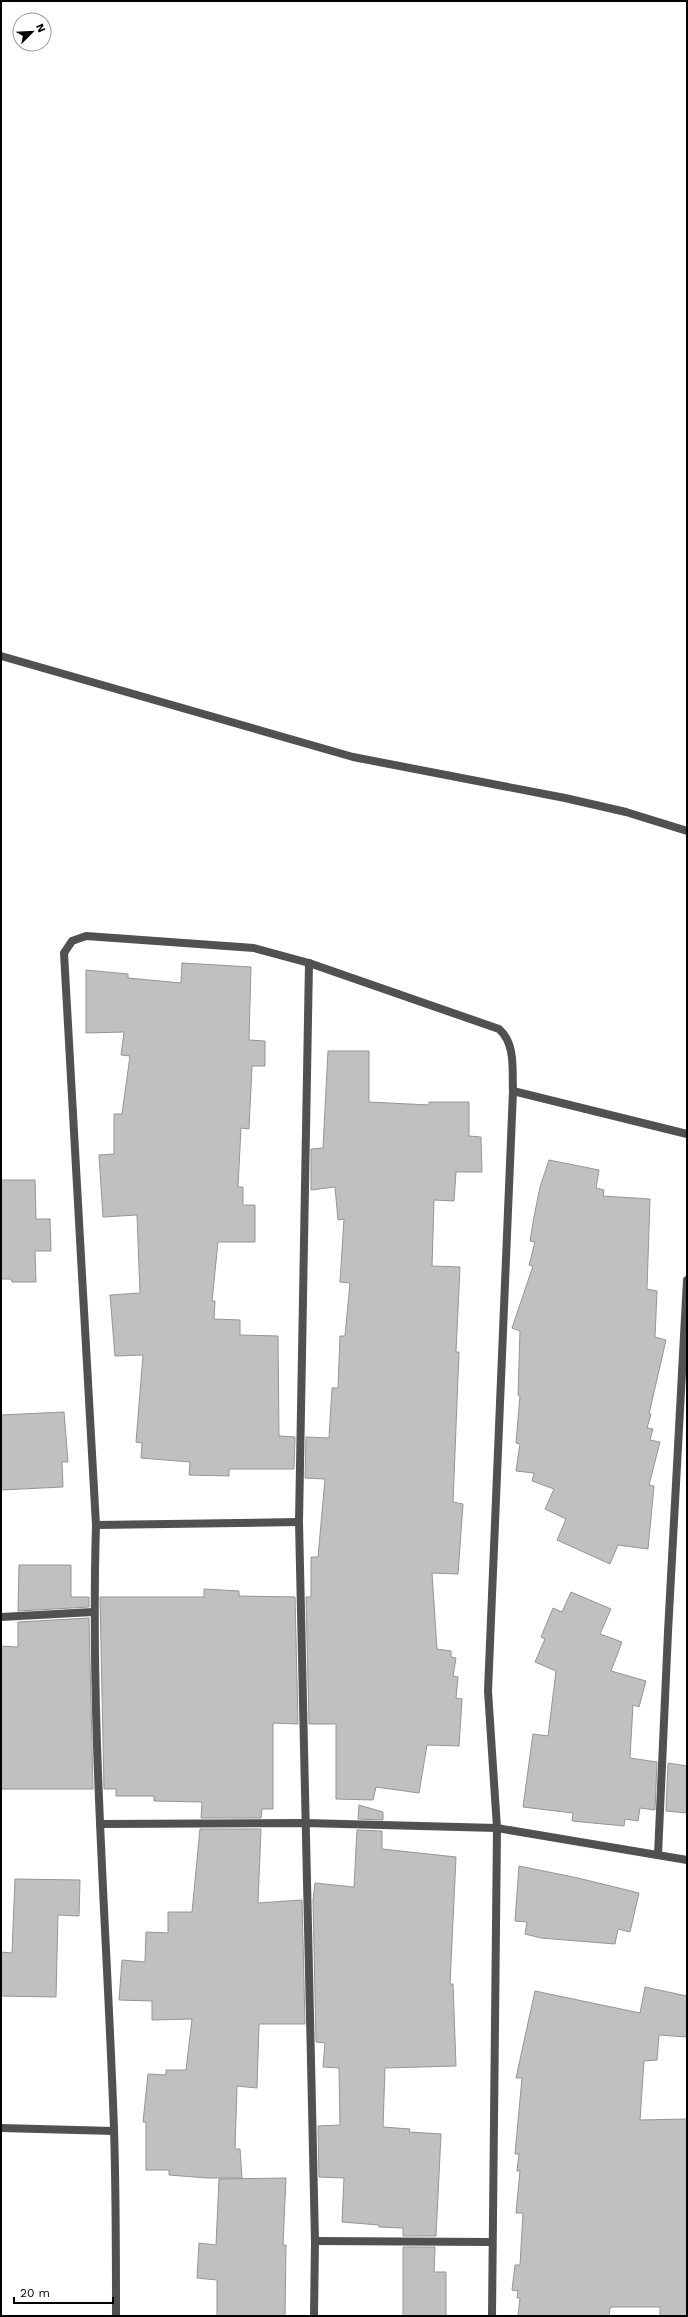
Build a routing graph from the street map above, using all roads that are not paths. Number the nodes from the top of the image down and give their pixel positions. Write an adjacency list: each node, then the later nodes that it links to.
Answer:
1 (1, 656): 2 (street)
2 (687, 831)
3 (309, 963): 4 (street); 7 (street); 8 (street)
4 (513, 1091): 5 (street); 13 (street)
5 (687, 1134)
6 (687, 1280): 14 (street)
7 (299, 1522): 8 (street); 11 (street)
8 (96, 1525): 9 (street)
9 (93, 1612): 10 (street); 12 (street)
10 (1, 1617)
11 (305, 1823): 12 (street); 13 (street); 18 (street)
12 (100, 1824): 17 (street)
13 (497, 1828): 14 (street); 19 (street)
14 (658, 1855): 15 (street)
15 (687, 1860)
16 (1, 2128): 17 (street)
17 (114, 2131): 20 (street)
18 (315, 2241): 19 (street); 21 (street)
19 (492, 2242): 22 (street)
20 (116, 2316)
21 (314, 2316)
22 (492, 2316)

